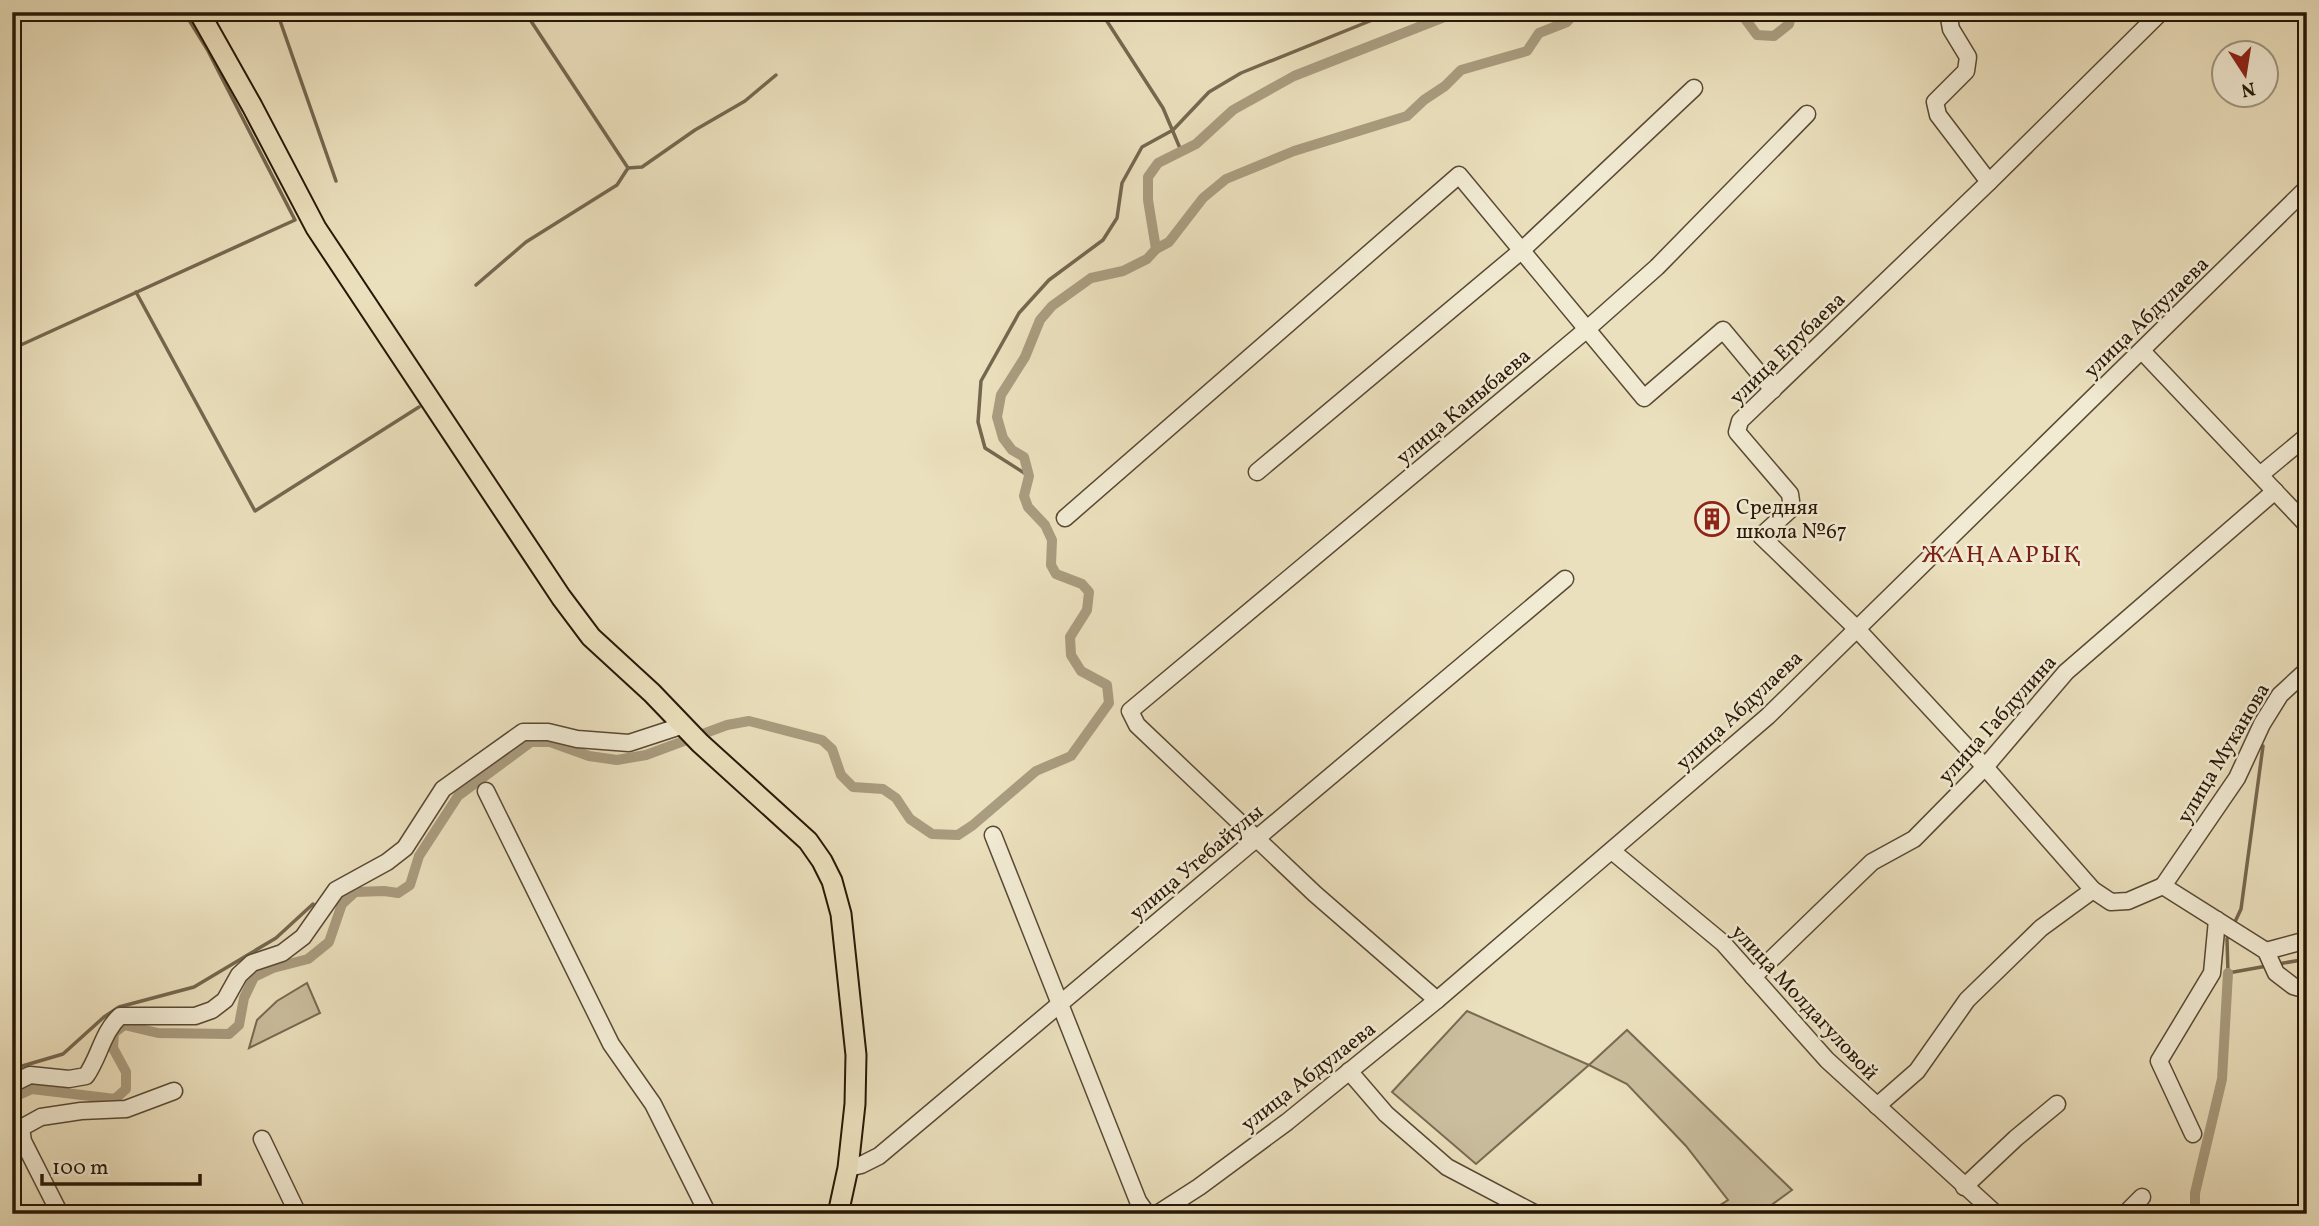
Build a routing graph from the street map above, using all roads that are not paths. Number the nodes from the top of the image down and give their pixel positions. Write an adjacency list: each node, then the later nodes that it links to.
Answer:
1 (199, 12): 21 (main road)
2 (1948, 12): 6 (street)
3 (2161, 12): 6 (street, улица Ерубаева)
4 (1694, 89): 8 (street)
5 (1807, 114): 9 (street, улица Каныбаева)
6 (1989, 182): 11 (street, улица Ерубаева)
7 (2307, 188): 10 (street, улица Абдулаева)
8 (1521, 251): 9 (street); 13 (street); 16 (street)
9 (1586, 330): 11 (street); 25 (street, улица Каныбаева)
10 (2142, 351): 14 (street); 19 (street, улица Абдулаева)
11 (1773, 390): 19 (street, улица Ерубаева)
12 (2307, 436): 14 (street)
13 (1257, 472)
14 (2260, 475): 15 (street)
15 (2275, 491): 17 (street); 22 (street, улица Габдулина)
16 (1065, 518)
17 (2307, 524)
18 (1566, 579): 25 (street, улица Утебайулы)
19 (1856, 628): 22 (street, улица Ерубаева); 26 (street, улица Абдулаева)
20 (2307, 670): 27 (street, улица Муканова)
21 (692, 733): 37 (street); 43 (main road)
22 (1985, 767): 28 (street, улица Ерубаева); 32 (street, улица Габдулина)
23 (486, 791): 48 (street)
24 (993, 835): 35 (street)
25 (1257, 837): 34 (street); 35 (street, улица Утебайулы)
26 (1612, 851): 32 (street, улица Молдагуловой); 34 (street, улица Абдулаева)
27 (2163, 886): 28 (street, улица Ерубаева); 29 (street)
28 (2093, 890): 40 (street)
29 (2217, 920): 31 (street); 41 (street)
30 (2307, 940): 31 (street)
31 (2266, 951): 33 (street)
32 (1753, 977): 40 (street, улица Молдагуловой)
33 (2307, 990)
34 (1437, 1000): 36 (street, улица Абдулаева)
35 (1060, 1005): 43 (street, улица Утебайулы); 50 (street)
36 (1349, 1071): 51 (street, улица Абдулаева); 52 (street)
37 (12, 1084)
38 (174, 1091): 46 (street)
39 (2057, 1104): 44 (street)
40 (1877, 1106): 44 (street, улица Молдагуловой)
41 (2193, 1134)
42 (262, 1139): 47 (street)
43 (848, 1168): 49 (main road)
44 (1964, 1187): 53 (street, улица Молдагуловой)
45 (2142, 1197): 54 (street)
46 (60, 1214)
47 (298, 1214)
48 (708, 1214)
49 (838, 1214)
50 (1146, 1214)
51 (1157, 1214)
52 (1536, 1214)
53 (1996, 1214)
54 (2125, 1214)

